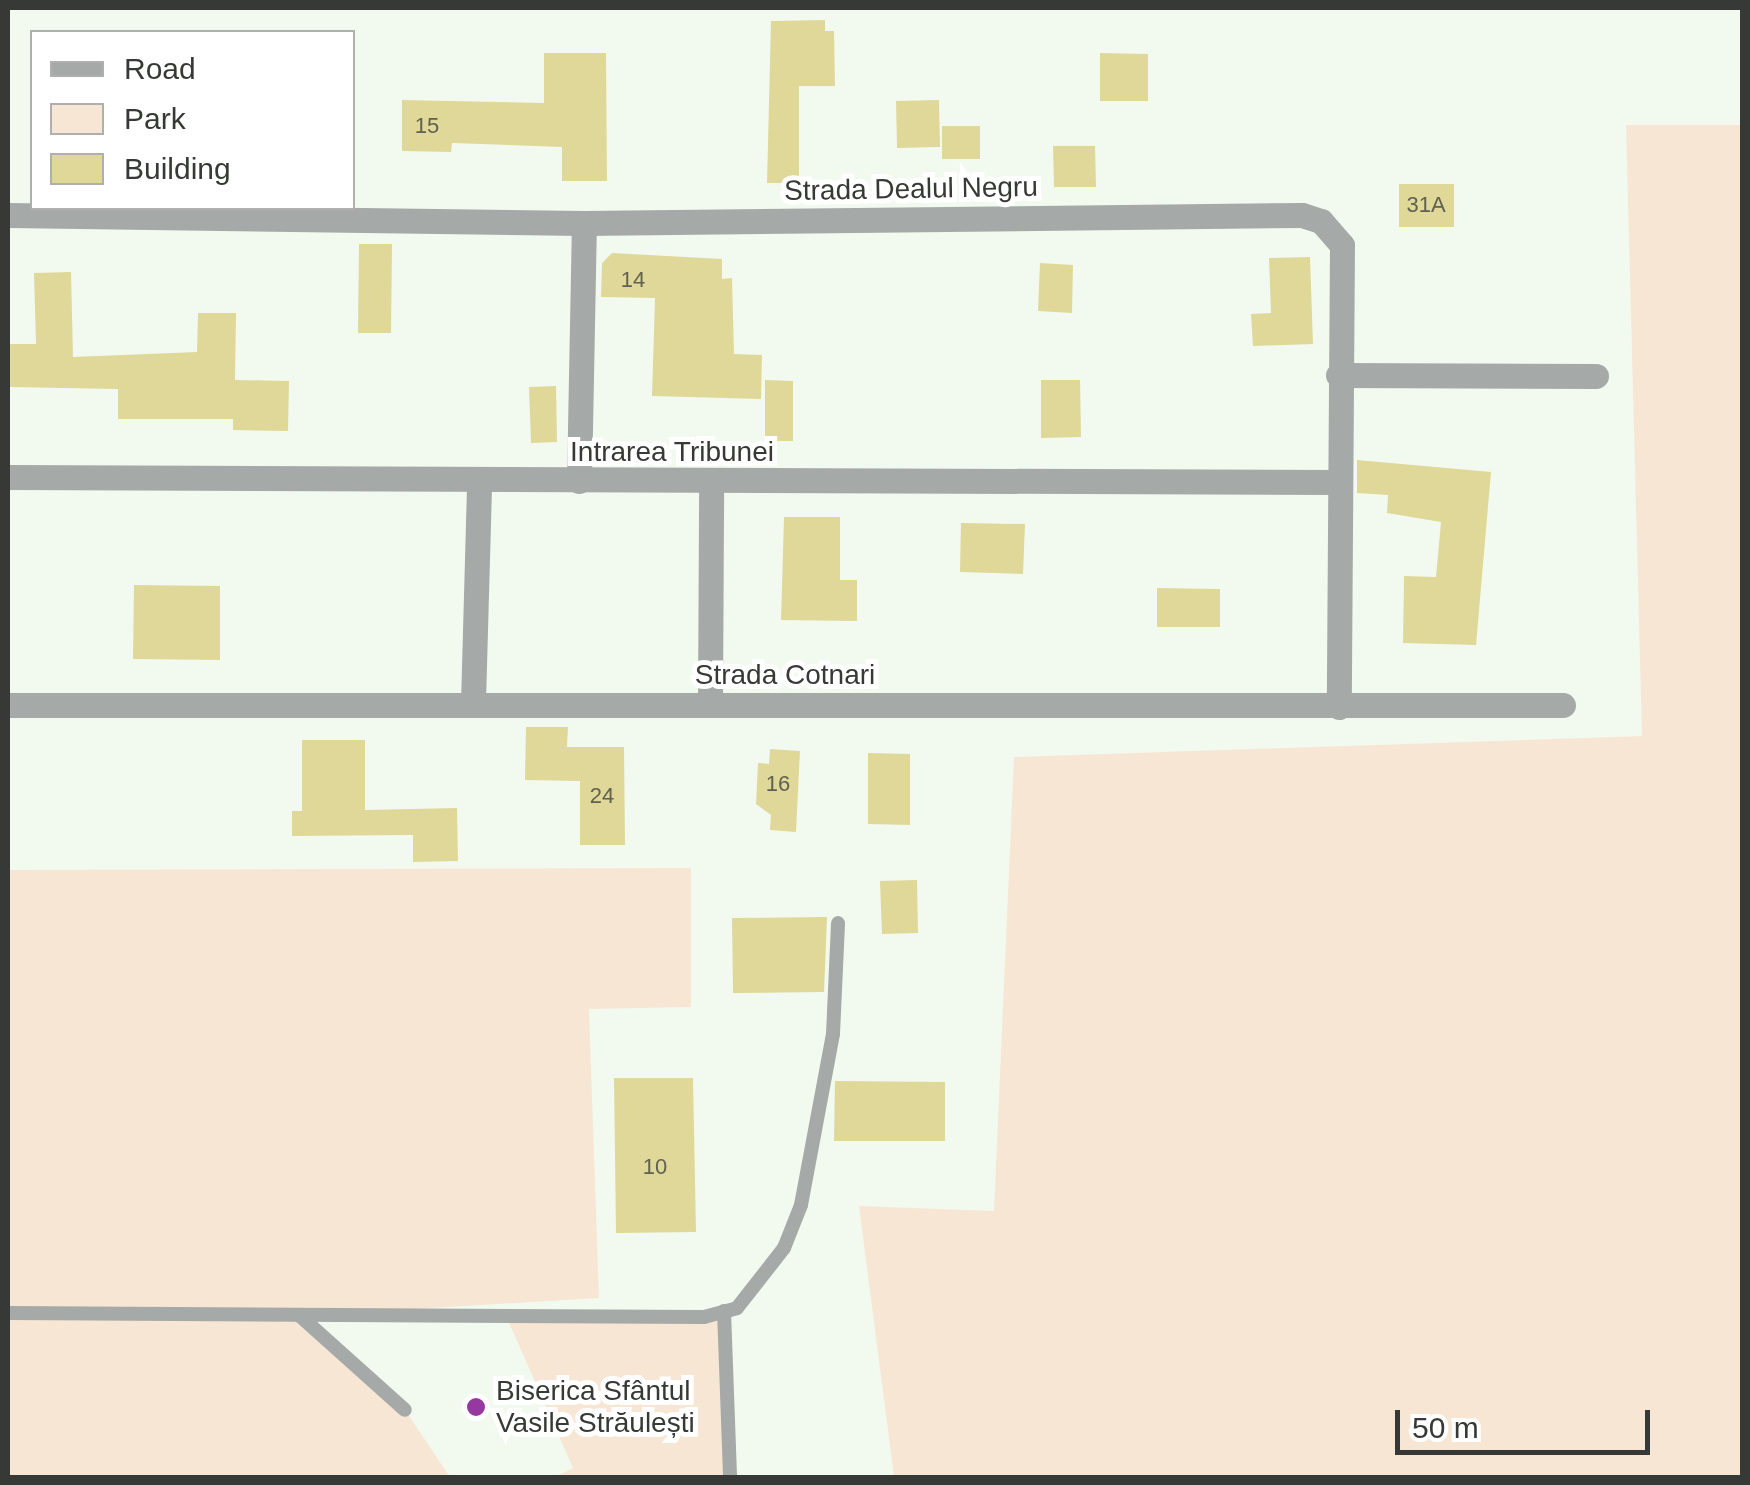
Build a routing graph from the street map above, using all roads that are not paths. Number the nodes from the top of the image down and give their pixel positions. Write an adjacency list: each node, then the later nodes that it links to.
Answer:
1 (8, 215): 2 (street, Strada Dealul Negru)
2 (584, 223): 3 (street, Strada Dealul Negru); 7 (street)
3 (1338, 374): 4 (street); 8 (street, Strada Dealul Negru)
4 (1596, 376)
5 (8, 476): 6 (street, Intrarea Tribunei)
6 (479, 481): 7 (street, Intrarea Tribunei); 10 (street)
7 (579, 481): 9 (street, Intrarea Tribunei)
8 (1336, 482): 9 (street, Intrarea Tribunei); 14 (street, Strada Dealul Negru)
9 (711, 483): 12 (street)
10 (473, 702): 11 (street, Strada Cotnari); 12 (street, Strada Cotnari)
11 (8, 705)
12 (710, 705): 14 (street, Strada Cotnari)
13 (1563, 705): 14 (street, Strada Cotnari)
14 (1339, 707)
15 (838, 923): 16 (lane)
16 (724, 1312): 18 (lane); 20 (lane)
17 (8, 1313): 18 (lane)
18 (299, 1315): 19 (lane)
19 (404, 1410)
20 (730, 1478)

